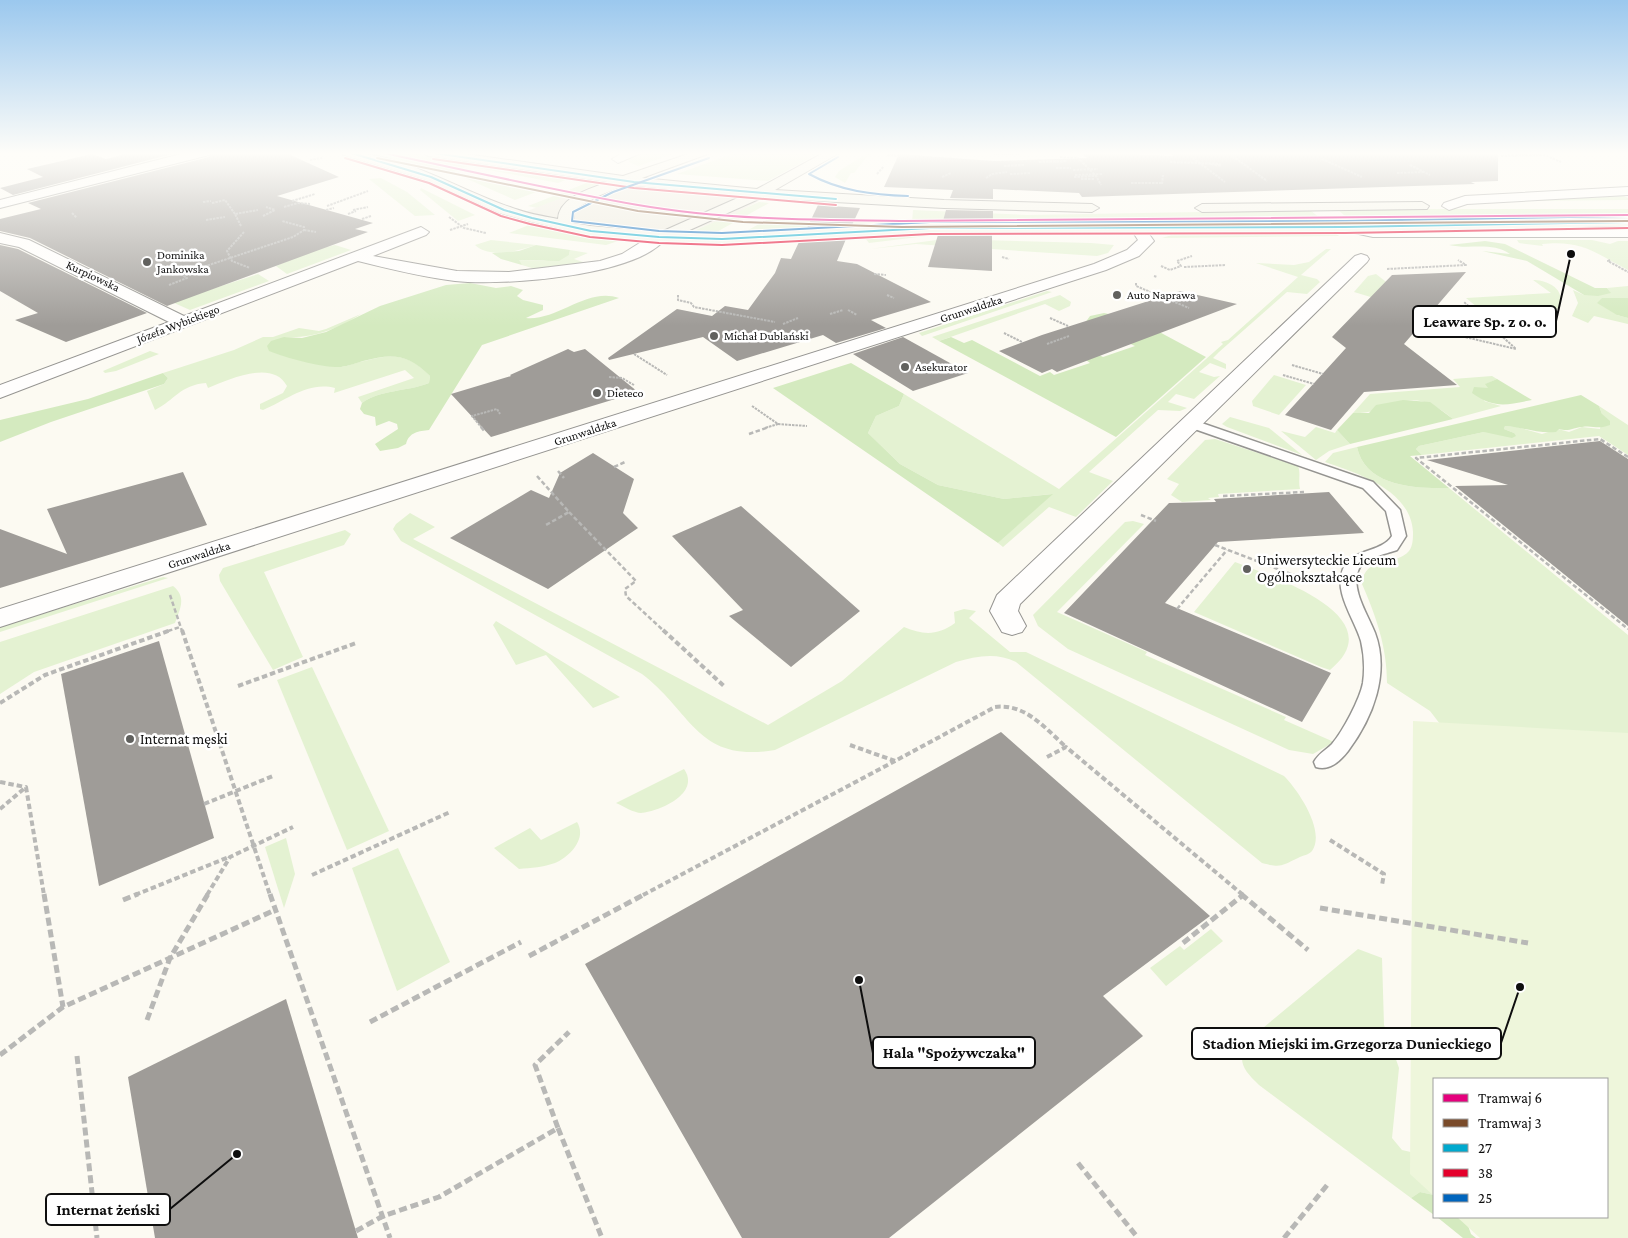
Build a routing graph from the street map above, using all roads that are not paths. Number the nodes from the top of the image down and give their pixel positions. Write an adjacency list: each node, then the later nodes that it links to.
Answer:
1 (503, 210): 6 (main road)
2 (567, 210): 6 (main road)
3 (722, 210): 10 (main road)
4 (1628, 222): 7 (main road)
5 (1136, 226): 7 (main road); 10 (main road); 17 (street, Grunwaldzka)
6 (567, 227): 10 (main road)
7 (1345, 227): 9 (street)
8 (421, 232): 12 (street, Józefa Wybickiego)
9 (1628, 232)
10 (660, 237): 12 (street)
11 (0, 238): 14 (street, Kurpiowska)
12 (355, 256): 14 (street, Józefa Wybickiego)
13 (1361, 259): 16 (street)
14 (183, 322): 15 (street, Józefa Wybickiego)
15 (0, 392)
16 (1190, 423): 18 (street); 19 (lane)
17 (0, 618)
18 (1012, 626)
19 (1323, 762)

